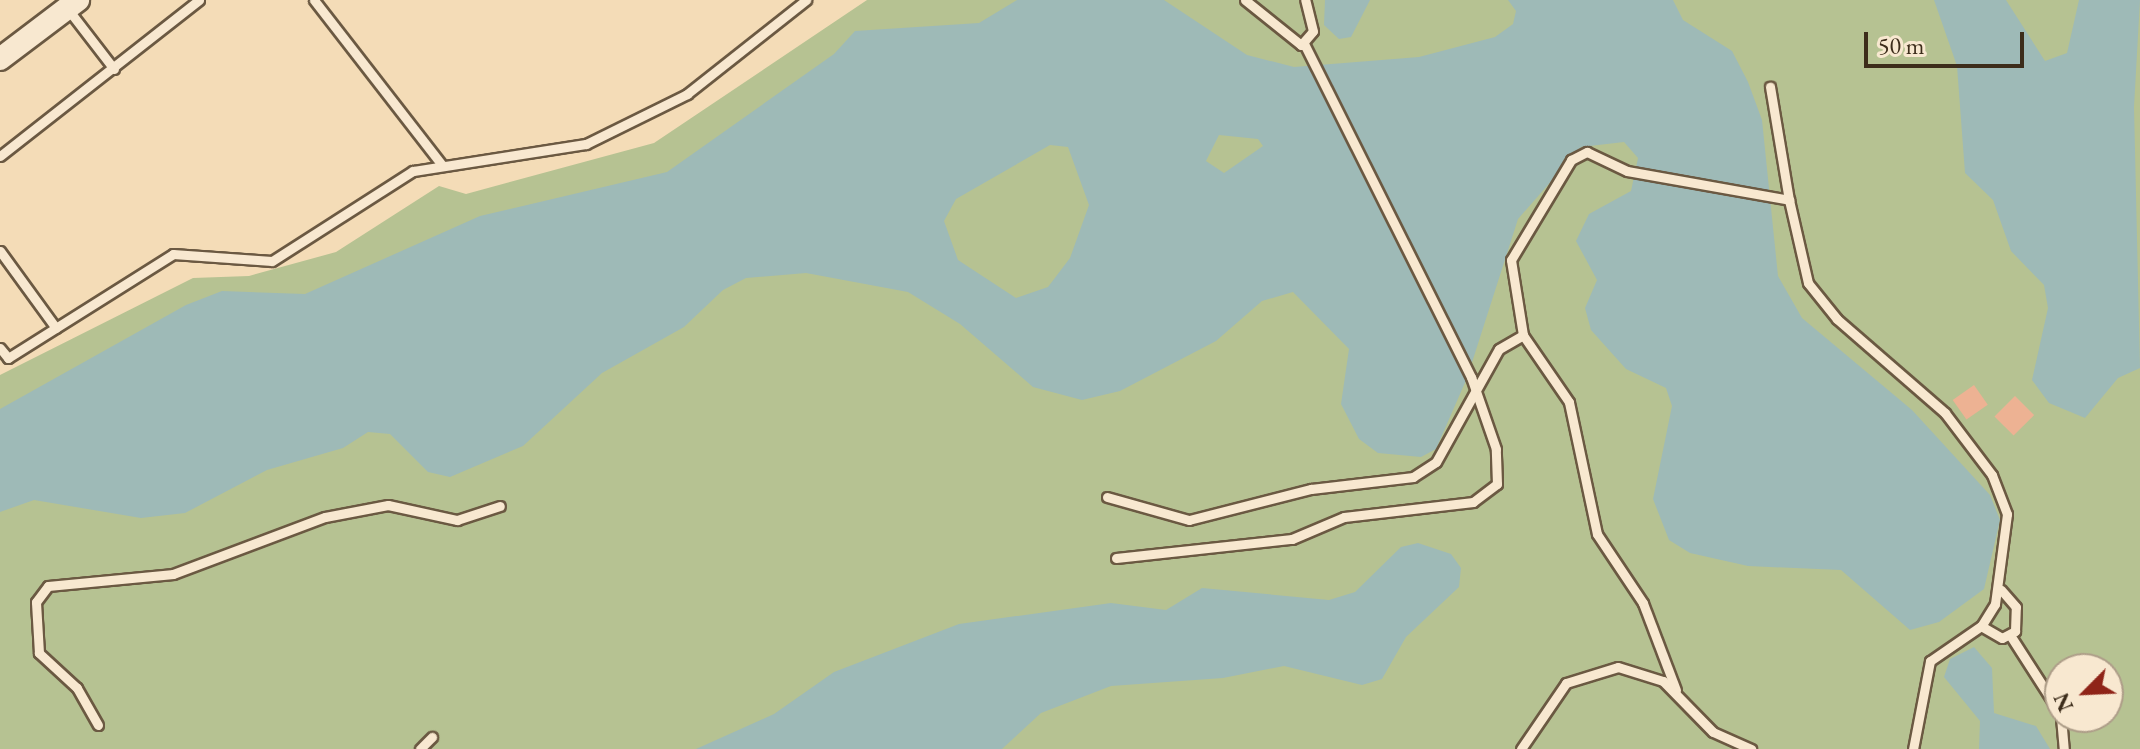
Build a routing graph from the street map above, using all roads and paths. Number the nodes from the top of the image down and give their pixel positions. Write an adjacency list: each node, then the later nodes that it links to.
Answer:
1 (199, 0): 9 (lane)
2 (314, 0): 12 (lane)
3 (806, 0): 12 (lane)
4 (1245, 0): 7 (lane)
5 (1305, 0): 7 (lane)
6 (73, 4): 8 (street); 9 (lane)
7 (1304, 43): 18 (lane)
8 (0, 59)
9 (114, 69): 11 (lane)
10 (1770, 87): 13 (lane)
11 (0, 156)
12 (442, 165): 15 (lane)
13 (1789, 200): 16 (lane); 22 (lane)
14 (0, 251): 15 (lane)
15 (56, 328): 17 (lane)
16 (1523, 335): 18 (lane); 25 (lane)
17 (0, 348)
18 (1475, 389): 19 (lane); 21 (lane)
19 (1107, 497)
20 (500, 506): 29 (lane)
21 (1116, 558)
22 (2001, 590): 23 (lane); 24 (lane)
23 (1981, 626): 24 (lane); 34 (lane)
24 (2010, 635): 27 (lane)
25 (1666, 660): 26 (lane); 28 (lane)
26 (1651, 673): 28 (lane); 32 (lane)
27 (2044, 688)
28 (1676, 690): 33 (lane)
29 (98, 725)
30 (432, 737): 31 (lane)
31 (420, 749)
32 (1521, 749)
33 (1751, 749)
34 (1913, 749)

